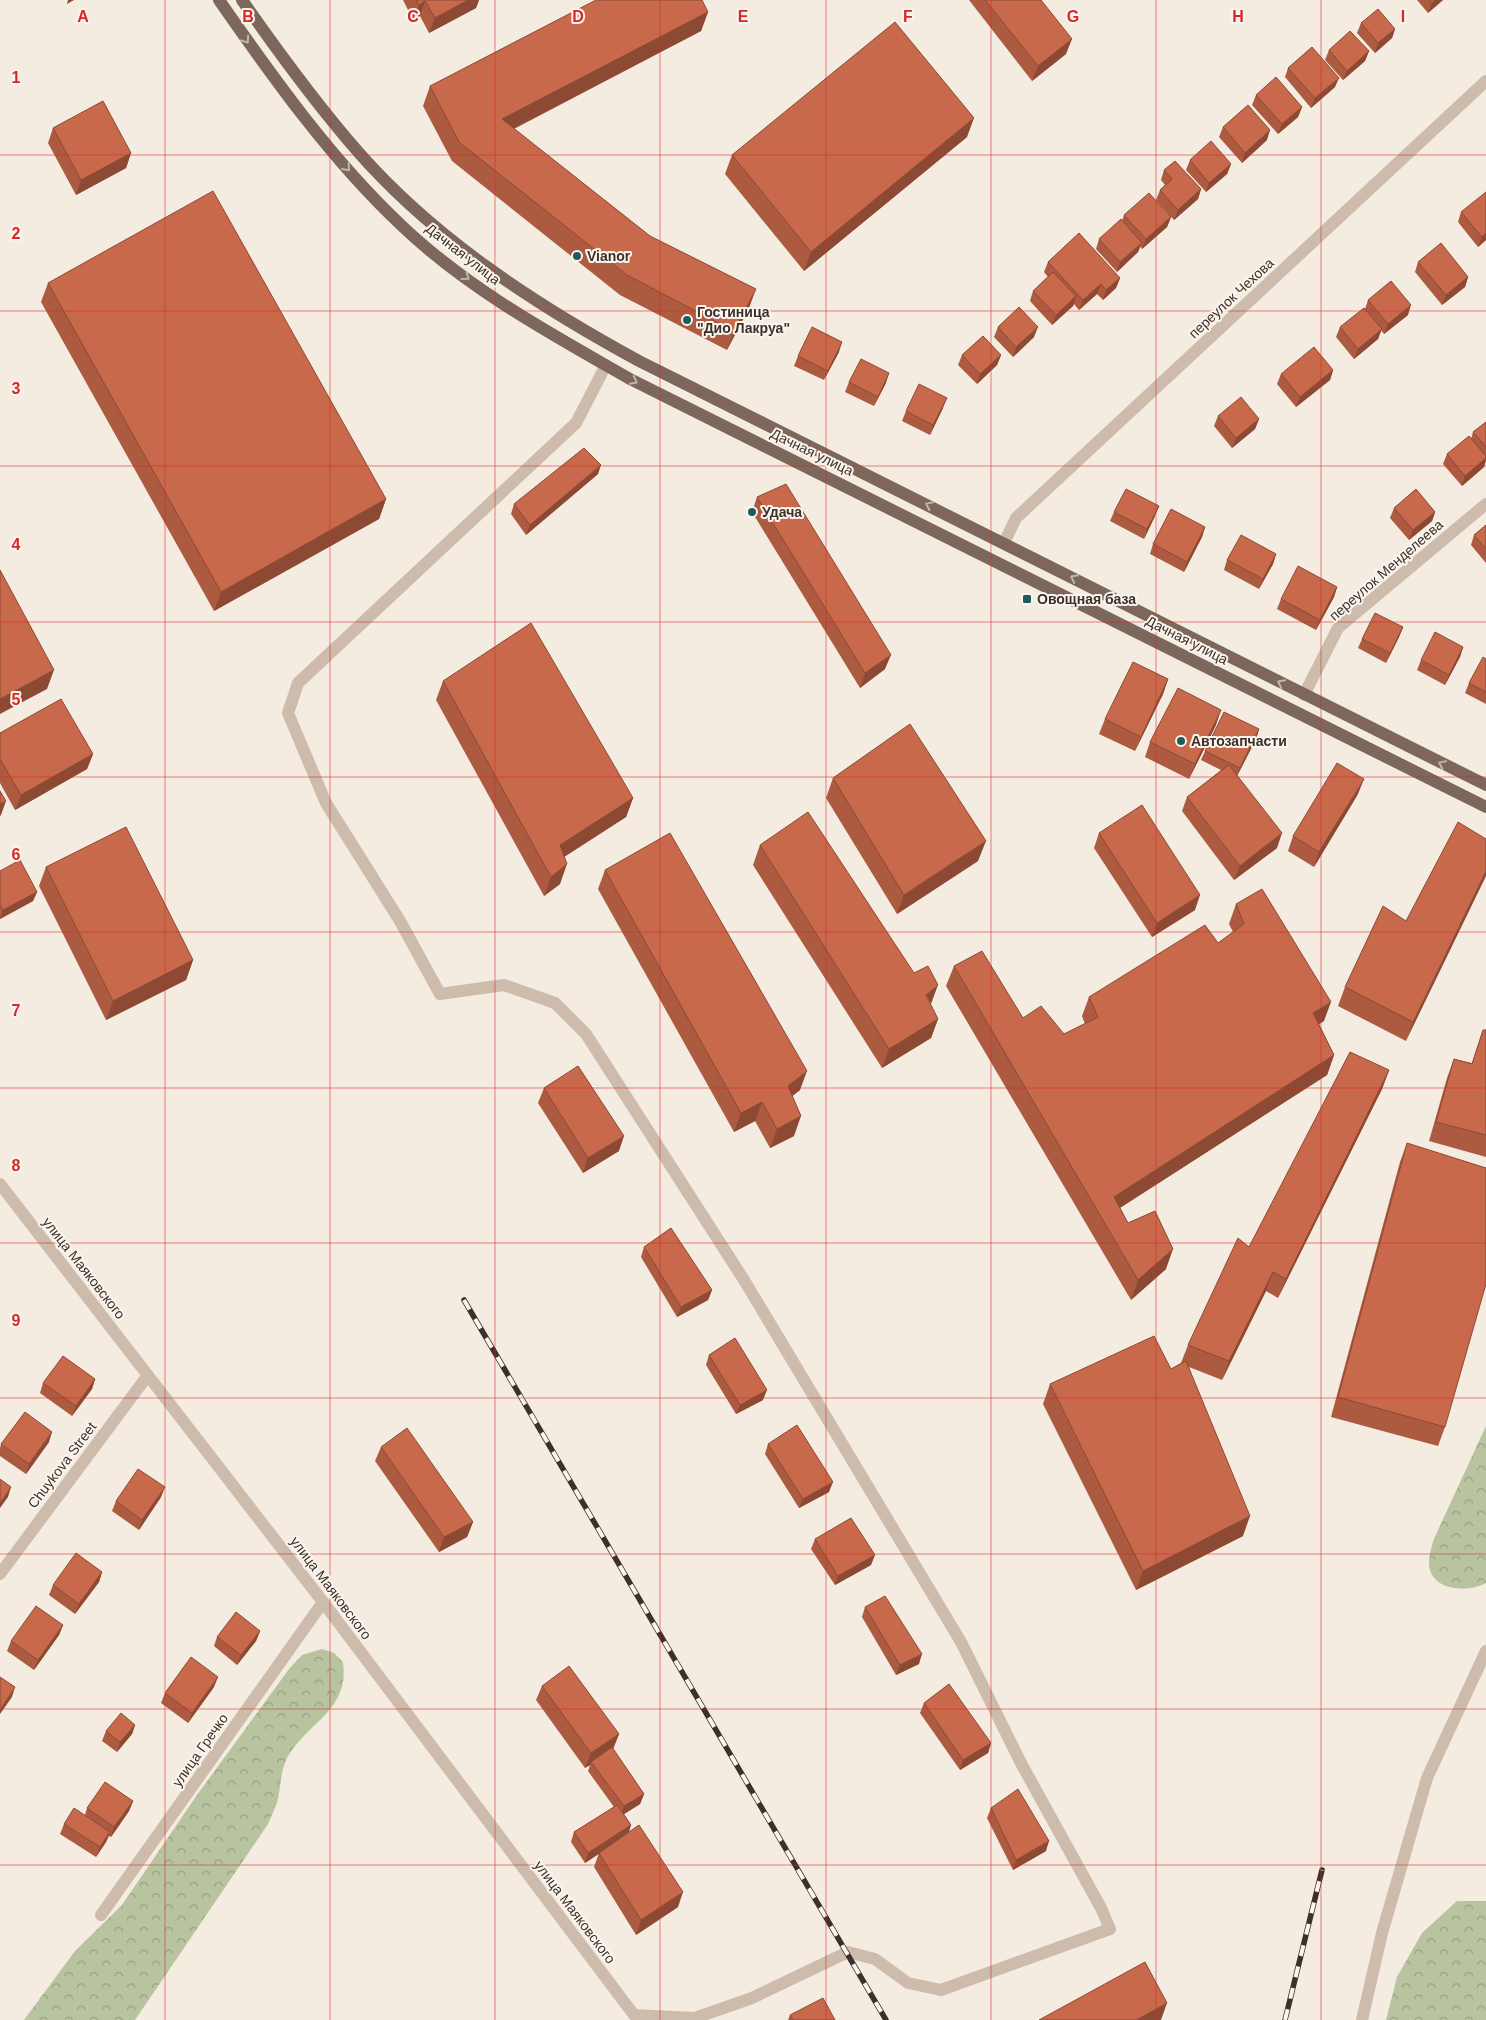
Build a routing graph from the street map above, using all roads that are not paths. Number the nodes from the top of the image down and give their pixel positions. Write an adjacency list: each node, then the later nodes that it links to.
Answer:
1 (218, 0): 5 (main road, Дачная улица, one-way to 5)
2 (242, 0): 4 (main road, Дачная улица)
3 (1486, 81): 7 (street, переулок Чехова)
4 (615, 348): 5 (main road); 7 (main road, Дачная улица, one-way to 4)
5 (606, 365): 8 (main road, Дачная улица, one-way to 8); 16 (street, улица Маяковского)
6 (1486, 504): 9 (street, переулок Менделеева)
7 (1004, 543): 8 (main road); 9 (main road, Дачная улица, one-way to 7)
8 (996, 560): 10 (main road, Дачная улица)
9 (1304, 695): 10 (main road); 11 (main road, Дачная улица, one-way to 9)
10 (1296, 712): 12 (main road, Дачная улица)
11 (1486, 785)
12 (1486, 807)
13 (0, 1184): 14 (street, улица Маяковского)
14 (148, 1375): 15 (street, Chuykova Street); 16 (street, улица Маяковского)
15 (0, 1574)
16 (323, 1602): 18 (street, улица Гречко)
17 (1486, 1651): 19 (street)
18 (101, 1915)
19 (1362, 2020)

